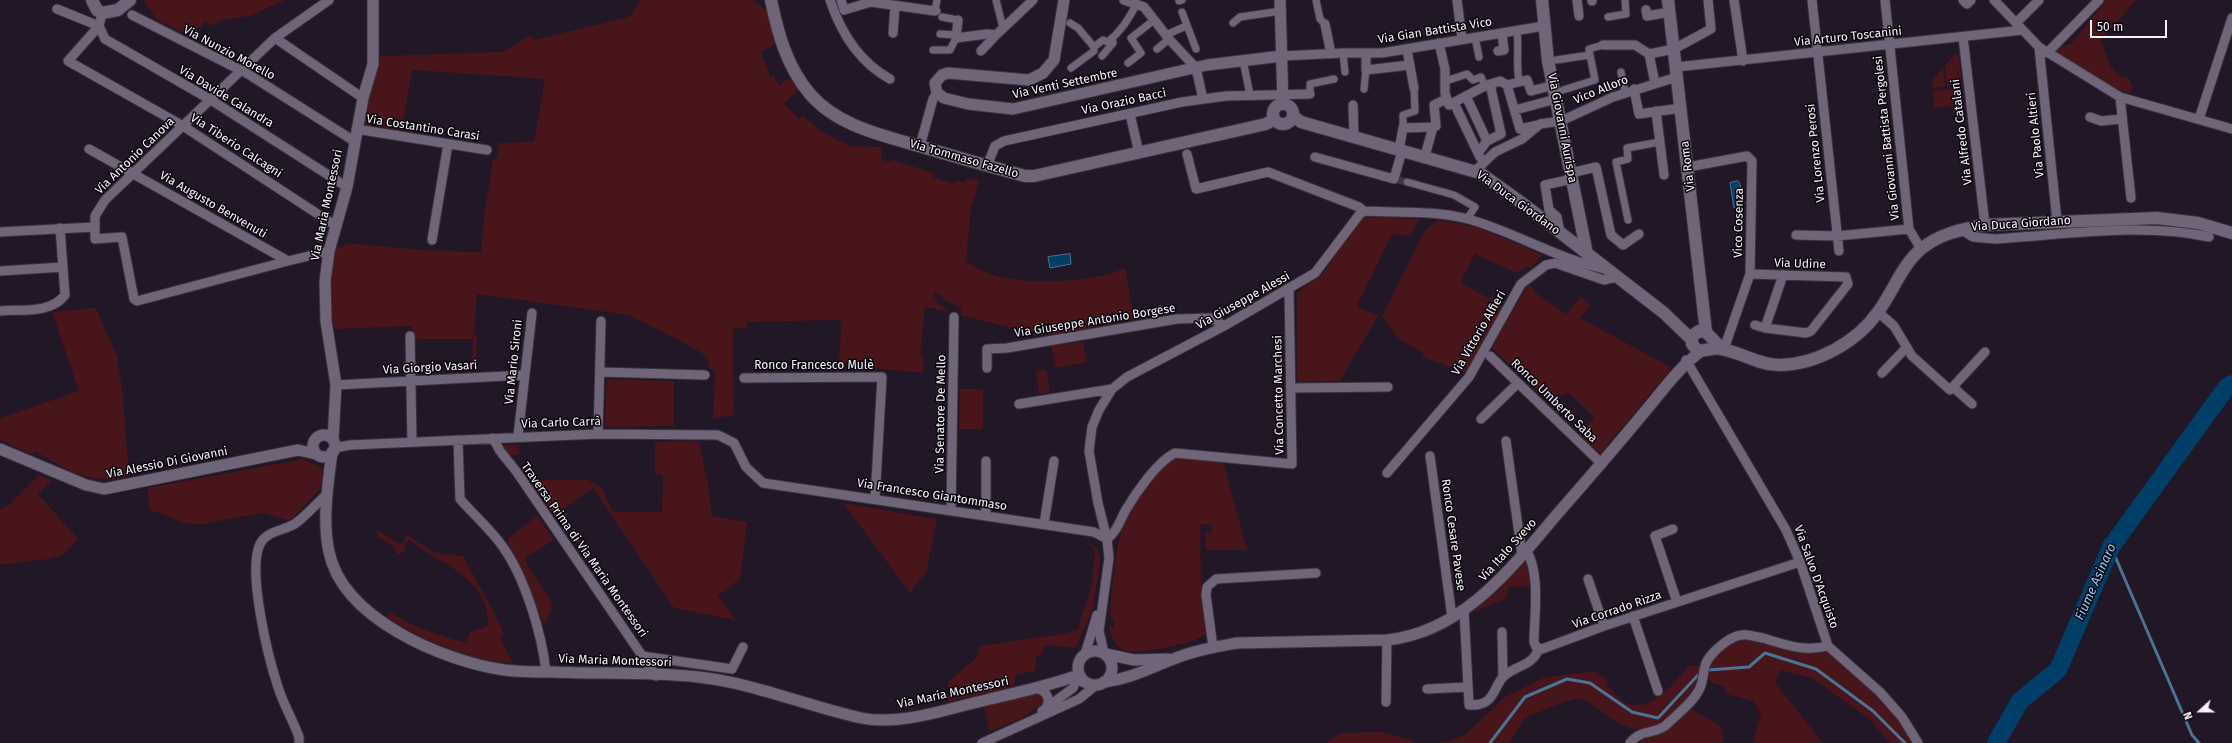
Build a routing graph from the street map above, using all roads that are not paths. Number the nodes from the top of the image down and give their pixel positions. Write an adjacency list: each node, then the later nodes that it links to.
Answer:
1 (92, 0): 34 (main road)
2 (130, 0): 34 (main road)
3 (329, 0): 60 (street, Via Antonio Canova)
4 (373, 0): 113 (street, Via Maria Montessori)
5 (771, 0): 140 (main road, Via Tommaso Fazello)
6 (830, 0): 97 (street)
7 (841, 0): 28 (street)
8 (937, 0): 35 (street)
9 (996, 0): 49 (street)
10 (1033, 0): 49 (street)
11 (1064, 0): 109 (street, Via Venti Settembre)
12 (1124, 0): 29 (street)
13 (1316, 0): 45 (street)
14 (1457, 0): 62 (street)
15 (1542, 0): 48 (main road, Via Giovanni Aurispa)
16 (1577, 0): 37 (street)
17 (1625, 0): 38 (street)
18 (1708, 0): 70 (street)
19 (1734, 0): 87 (street)
20 (1812, 0): 75 (street, Via Lorenzo Perosi)
21 (1885, 0): 64 (street, Via Giovanni Battista Pergolesi)
22 (1963, 0): 23 (street)
23 (1971, 0)
24 (1994, 0): 42 (street)
25 (2039, 0): 42 (street)
26 (2099, 0): 78 (street)
27 (1282, 3): 44 (street); 83 (street)
28 (894, 4): 35 (street); 52 (street)
29 (1142, 4): 41 (street); 61 (street)
30 (1669, 6): 32 (street); 70 (main road, Via Roma)
31 (57, 9): 46 (street)
32 (1646, 10)
33 (1182, 12): 47 (street)
34 (102, 13): 46 (street, Via Tiberio Calcagni)
35 (938, 13): 40 (street)
36 (132, 15): 93 (street, Via Nunzio Morello)
37 (1579, 16)
38 (1608, 17)
39 (2232, 18): 127 (street)
40 (958, 20): 55 (street)
41 (1154, 20): 57 (street); 88 (street)
42 (2017, 22): 51 (street)
43 (1070, 23): 66 (street)
44 (1233, 23)
45 (1325, 24): 79 (street)
46 (99, 26): 115 (street, Via Davide Calandra); 130 (street, Via Tiberio Calcagni)
47 (1186, 26): 57 (street); 69 (street)
48 (1544, 26): 50 (street, Via Gian Battista Vico); 106 (main road, Via Giovanni Aurispa)
49 (1003, 28): 56 (street)
50 (1517, 30): 53 (street, Via Gian Battista Vico); 100 (street)
51 (2023, 30): 59 (street, Via Arturo Toscanini); 67 (street)
52 (892, 33)
53 (1502, 33): 58 (street, Via Gian Battista Vico); 74 (street)
54 (940, 34): 55 (street)
55 (956, 36): 56 (street); 71 (street)
56 (996, 36): 73 (street)
57 (1168, 37): 68 (street); 91 (street)
58 (1475, 37): 62 (street, Via Gian Battista Vico); 84 (street)
59 (1964, 37): 64 (street, Via Arturo Toscanini); 162 (street, Via Alfredo Catalani)
60 (276, 38): 93 (street, Via Antonio Canova); 113 (street)
61 (1112, 38): 66 (street); 82 (street)
62 (1462, 39): 63 (street, Via Gian Battista Vico)
63 (1439, 44): 72 (street, Via Gian Battista Vico); 99 (street)
64 (1890, 44): 75 (street, Via Arturo Toscanini); 166 (street, Via Giovanni Battista Pergolesi)
65 (1603, 45): 80 (street); 81 (street)
66 (1094, 47): 90 (street)
67 (2039, 47): 78 (street); 161 (street, Via Paolo Altieri)
68 (1157, 49)
69 (1196, 49)
70 (1674, 49): 80 (street); 96 (main road, Via Roma)
71 (933, 50)
72 (1407, 50): 77 (street, Via Gian Battista Vico); 89 (street)
73 (981, 51)
74 (1498, 51)
75 (1818, 52): 87 (street, Via Arturo Toscanini); 173 (street, Via Lorenzo Perosi)
76 (1343, 53): 77 (street, Via Gian Battista Vico); 79 (street, Via Gian Battista Vico); 94 (street)
77 (1366, 53): 92 (street)
78 (2047, 53): 112 (street)
79 (1331, 54): 83 (street, Via Gian Battista Vico)
80 (1650, 54): 101 (street)
81 (1590, 55): 86 (street); 106 (street)
82 (1102, 56)
83 (1282, 56): 85 (street, Via Venti Settembre); 116 (street)
84 (1478, 57)
85 (1243, 60): 91 (street, Via Venti Settembre); 110 (street)
86 (1556, 60)
87 (1742, 61): 96 (street, Via Arturo Toscanini)
88 (1128, 63)
89 (1410, 65): 92 (street); 104 (street)
90 (1071, 68)
91 (1196, 68): 109 (street, Via Venti Settembre); 114 (street)
92 (1366, 70): 105 (street)
93 (241, 71): 115 (street, Via Antonio Canova); 137 (street, Via Nunzio Morello)
94 (1345, 72)
95 (1621, 72): 107 (street)
96 (1677, 72): 101 (street, Vico Alloro); 119 (main road, Via Roma)
97 (890, 79)
98 (1334, 79): 108 (street)
99 (1446, 81): 102 (street); 117 (street)
100 (1520, 82): 103 (street); 106 (street)
101 (1653, 84): 107 (street, Vico Alloro)
102 (1487, 85): 103 (street); 111 (street); 136 (street)
103 (1507, 85): 120 (street)
104 (1414, 88): 132 (street)
105 (1364, 89)
106 (1558, 91): 120 (street); 128 (main road, Via Giovanni Aurispa)
107 (1630, 91): 121 (street); 128 (street, Vico Alloro)
108 (1310, 92): 116 (street, Via Orazio Bacci)
109 (937, 93): 140 (street)
110 (1250, 95): 114 (street, Via Orazio Bacci); 116 (street, Via Orazio Bacci)
111 (1466, 96): 117 (street); 136 (street)
112 (2120, 97): 126 (street); 127 (street)
113 (363, 98): 133 (street, Via Maria Montessori)
114 (1203, 99): 122 (street, Via Orazio Bacci)
115 (211, 100): 130 (street, Via Antonio Canova); 156 (street, Via Davide Calandra)
116 (1283, 100): 123 (main road); 125 (main road)
117 (1450, 101): 131 (street); 145 (street)
118 (1353, 105): 135 (street)
119 (1681, 108): 121 (street); 151 (main road, Via Roma)
120 (1515, 110): 129 (street, Vico Alloro)
121 (1656, 111): 138 (street)
122 (1130, 114): 144 (street); 149 (street, Via Orazio Bacci)
123 (1293, 116): 125 (main road); 135 (main road, Via Duca Giordano)
124 (2090, 117): 126 (street)
125 (1274, 119): 144 (main road, Via Tommaso Fazello)
126 (2122, 119): 157 (street)
127 (2199, 119): 134 (street)
128 (1561, 121): 129 (street, Vico Alloro); 154 (main road, Via Giovanni Aurispa)
129 (1540, 124): 150 (street)
130 (183, 126): 152 (street, Via Antonio Canova); 164 (street, Via Tiberio Calcagni)
131 (1433, 127): 132 (street); 148 (street)
132 (1403, 128): 143 (street)
133 (356, 129): 137 (street, Via Maria Montessori); 139 (street, Via Costantino Carasi)
134 (2232, 129)
135 (1354, 137): 143 (main road, Via Duca Giordano)
136 (1486, 138): 145 (street)
137 (354, 141): 156 (street, Via Maria Montessori)
138 (1660, 142): 153 (street); 160 (street)
139 (448, 144): 142 (street, Via Costantino Carasi); 175 (street)
140 (920, 146): 149 (main road, Via Tommaso Fazello)
141 (89, 149): 152 (street, Via Augusto Benvenuti)
142 (487, 150)
143 (1401, 151): 147 (street); 148 (main road, Via Duca Giordano)
144 (1139, 153): 149 (main road, Via Tommaso Fazello)
145 (1478, 153): 150 (street)
146 (1187, 154): 158 (street)
147 (1315, 156)
148 (1426, 156): 150 (main road, Via Duca Giordano)
149 (987, 166)
150 (1479, 167): 169 (main road, Via Duca Giordano)
151 (1688, 167): 183 (street, Vico Cosenza); 195 (main road, Via Roma)
152 (132, 172): 163 (street, Via Antonio Canova); 180 (street, Via Augusto Benvenuti)
153 (1664, 175)
154 (1572, 176): 169 (street); 171 (street); 179 (main road, Via Giovanni Aurispa)
155 (1408, 182): 159 (street)
156 (347, 186): 164 (street, Via Maria Montessori)
157 (2131, 198)
158 (1364, 211): 159 (street); 186 (street, Via Giuseppe Alessi)
159 (1467, 219): 179 (street)
160 (1628, 220)
161 (2057, 221): 162 (main road, Via Duca Giordano); 170 (main road, Via Duca Giordano)
162 (1985, 224): 167 (main road, Via Duca Giordano)
163 (94, 226): 165 (street); 180 (street)
164 (336, 226): 177 (street, Via Maria Montessori)
165 (60, 228): 168 (street); 181 (street)
166 (1909, 229): 173 (street); 176 (street, Via Giovanni Battista Pergolesi)
167 (1960, 229): 174 (street); 176 (main road, Via Duca Giordano)
168 (0, 232)
169 (1560, 232): 179 (main road, Via Duca Giordano)
170 (2232, 233)
171 (1639, 234)
172 (1796, 235): 173 (street)
173 (1837, 236): 178 (street, Via Lorenzo Perosi)
174 (2209, 237)
175 (432, 240)
176 (1921, 249): 188 (main road, Via Duca Giordano)
177 (329, 250): 180 (street); 211 (street, Via Maria Montessori)
178 (1839, 251)
179 (1584, 259): 185 (main road, Via Duca Giordano)
180 (288, 261)
181 (63, 267): 182 (street); 187 (street)
182 (0, 271)
183 (1750, 274): 184 (street, Via Udine); 199 (street, Vico Cosenza)
184 (1783, 275): 194 (street); 194 (street, Via Udine)
185 (1617, 277): 197 (main road, Via Duca Giordano); 236 (street, Via Vittorio Alfieri)
186 (1289, 289): 193 (street, Via Giuseppe Alessi); 214 (street, Via Concetto Marchesi)
187 (0, 311)
188 (1878, 312): 198 (street); 199 (main road, Via Duca Giordano)
189 (532, 313): 206 (street, Via Mario Sironi)
190 (954, 317): 240 (street, Via Senatore De Mello)
191 (601, 322): 204 (street)
192 (1755, 325): 194 (street)
193 (1224, 326): 203 (street, Via Giuseppe Antonio Borgese); 215 (street, Via Giuseppe Alessi)
194 (1765, 328)
195 (1708, 333): 197 (main road); 197 (main road, Via Roma); 199 (main road)
196 (410, 336): 209 (street)
197 (1697, 346): 199 (main road); 202 (street, Via Italo Svevo)
198 (1906, 348): 205 (street); 213 (street)
199 (1723, 349)
200 (1985, 352): 213 (street)
201 (1490, 356): 210 (street, Ronco Umberto Saba)
202 (1685, 363): 234 (street, Via Italo Svevo); 246 (street, Via Salvo D'Acquisto)
203 (987, 368)
204 (600, 372): 207 (street); 220 (street)
205 (1882, 373)
206 (525, 375): 209 (street, Via Giorgio Vasari); 222 (street, Via Mario Sironi)
207 (705, 375)
208 (744, 378): 239 (street, Ronco Francesco Mulè)
209 (411, 382): 211 (street, Via Giorgio Vasari); 226 (street)
210 (1518, 383): 219 (street); 234 (street, Ronco Umberto Saba)
211 (336, 385): 218 (street, Via Maria Montessori)
212 (1388, 387): 214 (street)
213 (1953, 387): 217 (street)
214 (1291, 388): 244 (street, Via Concetto Marchesi)
215 (1112, 389): 216 (street); 244 (street, Via Giuseppe Alessi)
216 (1019, 404)
217 (1972, 404)
218 (334, 417): 221 (street); 227 (street, Via Maria Montessori)
219 (1481, 419)
220 (598, 434): 222 (street, Via Carlo Carrà); 237 (street, Via Carlo Carrà)
221 (319, 436): 227 (street); 229 (street); 230 (street)
222 (518, 436): 223 (street, Via Carlo Carrà)
223 (493, 438): 224 (street, Via Carlo Carrà); 262 (street, Traversa Prima di Via Maria Montessori)
224 (458, 440): 226 (street, Via Carlo Carrà); 265 (street)
225 (1506, 441): 245 (street)
226 (412, 442): 227 (street, Via Carlo Carrà)
227 (333, 446): 230 (street); 235 (street, Via Maria Montessori)
228 (0, 449): 229 (street, Via Alessio Di Giovanni)
229 (298, 450): 230 (street)
230 (318, 455): 235 (street)
231 (1430, 456): 253 (street, Ronco Cesare Pavese)
232 (986, 461): 241 (street)
233 (1054, 461): 242 (street)
234 (1602, 464): 245 (street, Via Italo Svevo)
235 (330, 469): 238 (street, Via Maria Montessori)
236 (1387, 473)
237 (754, 475): 239 (street, Via Francesco Giantommaso)
238 (327, 494): 265 (street, Via Maria Montessori); 277 (street)
239 (875, 499): 240 (street, Via Francesco Giantommaso)
240 (951, 511): 241 (street, Via Francesco Giantommaso)
241 (986, 516): 242 (street, Via Francesco Giantommaso)
242 (1044, 524): 244 (street, Via Francesco Giantommaso)
243 (1673, 529): 249 (street)
244 (1107, 539): 250 (street, Via Giuseppe Alessi)
245 (1524, 553): 251 (street, Via Italo Svevo); 260 (street)
246 (1800, 562): 249 (street, Via Corrado Rizza); 257 (street, Via Salvo D'Acquisto)
247 (1316, 574): 259 (street)
248 (1588, 579): 254 (street)
249 (1677, 602): 252 (street, Via Corrado Rizza)
250 (1102, 605): 261 (street); 263 (street)
251 (1464, 610): 253 (street, Via Italo Svevo); 269 (street)
252 (1633, 616): 254 (street, Via Corrado Rizza); 272 (street)
253 (1452, 617): 256 (street, Via Italo Svevo)
254 (1604, 626): 260 (street, Via Corrado Rizza)
255 (1502, 632): 267 (street)
256 (1387, 640): 259 (street, Via Italo Svevo); 274 (street)
257 (1828, 646): 279 (street); 280 (street, Via Salvo D'Acquisto)
258 (743, 647): 262 (street)
259 (1213, 647): 264 (street, Via Italo Svevo)
260 (1539, 648): 267 (street)
261 (1105, 653): 263 (street); 264 (street); 268 (street)
262 (642, 656): 266 (street, Traversa Prima di Via Maria Montessori)
263 (1083, 656): 268 (street); 273 (street)
264 (1172, 659): 268 (street)
265 (546, 672): 266 (street, Via Maria Montessori)
266 (656, 676): 273 (street, Via Maria Montessori)
267 (1503, 677): 269 (street)
268 (1089, 680): 270 (street); 275 (street); 276 (street)
269 (1468, 687): 271 (street)
270 (1039, 689): 273 (street); 275 (street)
271 (1427, 689)
272 (1658, 690)
273 (1022, 691)
274 (1386, 702)
275 (1047, 707): 276 (street)
276 (1033, 719): 278 (street)
277 (299, 743)
278 (982, 743)
279 (1630, 743)
280 (1918, 743)

